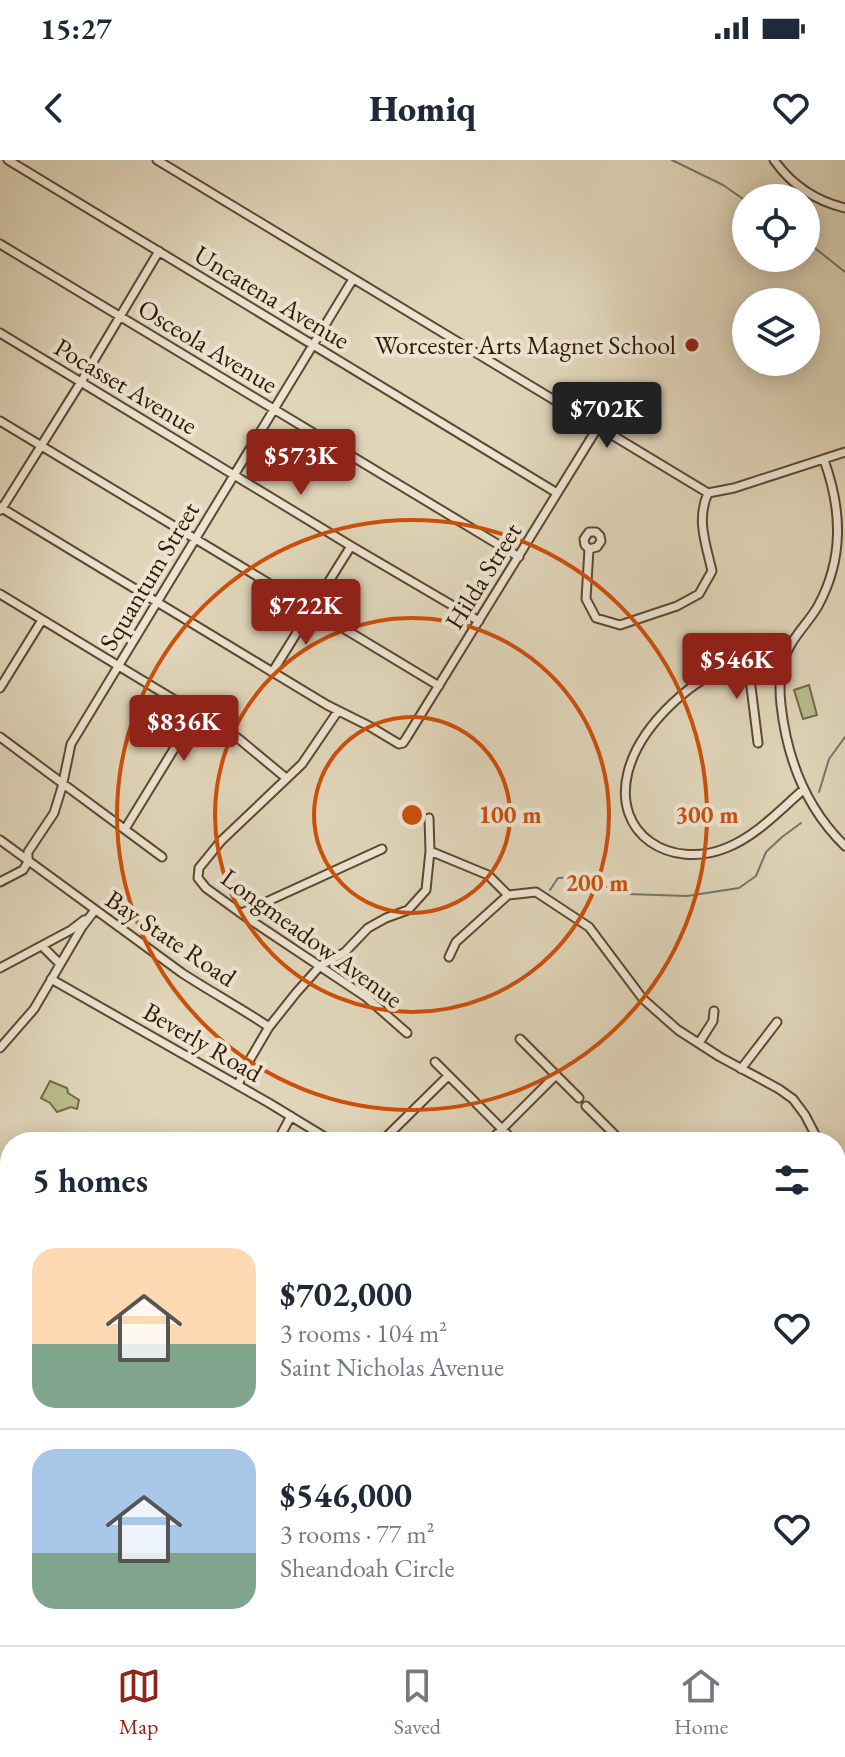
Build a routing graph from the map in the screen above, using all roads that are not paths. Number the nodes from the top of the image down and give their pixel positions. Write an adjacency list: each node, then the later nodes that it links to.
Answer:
1 (8, 160): 6 (street, Uncatena Avenue)
2 (157, 160): 7 (street)
3 (774, 160): 4 (street)
4 (845, 208)
5 (0, 244): 8 (street, Osceola Avenue)
6 (159, 251): 8 (street); 10 (street, Uncatena Avenue)
7 (353, 279): 10 (street, Squantum Street); 14 (street)
8 (119, 316): 11 (street); 12 (street, Osceola Avenue)
9 (0, 333): 11 (street, Pocasset Avenue)
10 (314, 345): 12 (street, Squantum Street); 19 (street, Uncatena Avenue)
11 (81, 382): 15 (street); 18 (street, Pocasset Avenue)
12 (274, 409): 18 (street, Squantum Street); 26 (street, Osceola Avenue)
13 (0, 421): 15 (street)
14 (598, 427): 19 (street, Hilda Street); 20 (street)
15 (41, 446): 21 (street); 22 (street)
16 (845, 452): 17 (street)
17 (824, 460): 20 (street); 25 (street)
18 (235, 474): 22 (street, Squantum Street); 23 (street, Pocasset Avenue)
19 (557, 493): 26 (street, Hilda Street)
20 (708, 493): 24 (street)
21 (1, 509): 29 (street)
22 (195, 539): 29 (street, Squantum Street); 30 (street)
23 (351, 546): 30 (street); 32 (street, Pocasset Avenue)
24 (589, 549)
25 (836, 555): 27 (street); 33 (street)
26 (519, 557): 32 (street, Hilda Street)
27 (845, 559)
28 (0, 594): 31 (street)
29 (157, 601): 35 (street, Squantum Street); 36 (street)
30 (311, 608): 36 (street); 37 (street)
31 (42, 620): 35 (street); 38 (street)
32 (479, 621): 37 (street, Hilda Street)
33 (784, 659): 34 (street); 45 (street)
34 (751, 660): 42 (street); 45 (street)
35 (118, 665): 40 (street); 44 (street, Squantum Street)
36 (273, 671): 39 (street)
37 (439, 686): 39 (street, Hilda Street)
38 (0, 688)
39 (338, 711): 43 (street)
40 (196, 713): 43 (street); 47 (street)
41 (0, 737): 44 (street)
42 (758, 743)
43 (286, 778): 57 (street, Longmeadow Avenue)
44 (62, 783): 47 (street); 53 (street, Squantum Street)
45 (803, 790): 49 (street)
46 (429, 818): 51 (street)
47 (125, 829): 52 (street)
48 (0, 840): 53 (street, Bay State Road)
49 (845, 846)
50 (382, 849): 57 (street)
51 (430, 851): 55 (street); 61 (street)
52 (162, 857)
53 (28, 862): 54 (street); 56 (street, Bay State Road)
54 (0, 882)
55 (508, 895): 59 (street); 69 (street)
56 (95, 910): 58 (street); 60 (street); 66 (street, Bay State Road)
57 (242, 913): 61 (street, Longmeadow Avenue)
58 (42, 946): 60 (street); 62 (street)
59 (449, 957)
60 (60, 964): 63 (street)
61 (320, 966): 66 (street); 67 (street, Longmeadow Avenue)
62 (0, 968)
63 (51, 979): 70 (street); 75 (street, Beverly Road)
64 (714, 1011): 69 (street)
65 (777, 1022): 72 (street)
66 (269, 1027): 75 (street)
67 (407, 1033)
68 (520, 1039): 73 (street)
69 (699, 1043): 72 (street)
70 (0, 1048)
71 (435, 1062): 74 (street)
72 (741, 1069): 86 (street)
73 (556, 1075): 76 (street); 79 (street)
74 (448, 1076): 79 (street); 82 (street)
75 (238, 1085): 78 (street, Beverly Road)
76 (579, 1098)
77 (586, 1106): 85 (street)
78 (291, 1116): 80 (street); 81 (street, Beverly Road)
79 (502, 1129): 83 (street); 84 (street)
80 (282, 1132)
81 (317, 1132)
82 (391, 1132)
83 (499, 1132)
84 (505, 1132)
85 (612, 1132)
86 (814, 1132)

